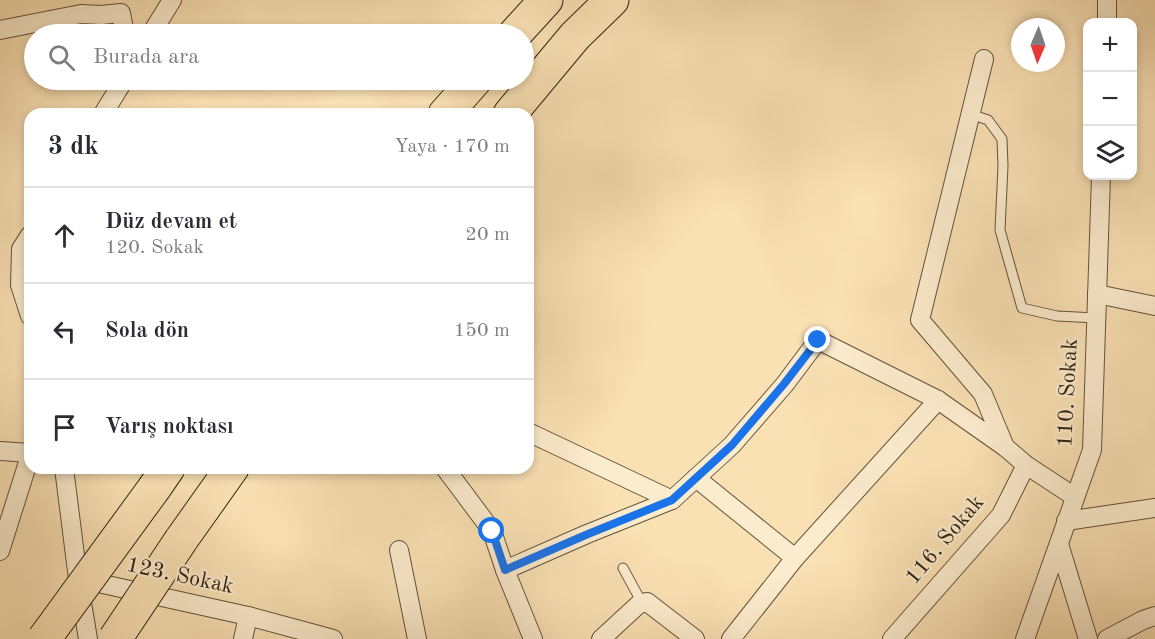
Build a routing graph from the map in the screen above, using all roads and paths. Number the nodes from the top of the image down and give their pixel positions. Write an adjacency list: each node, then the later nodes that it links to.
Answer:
1 (172, 0): 9 (street)
2 (546, 0): 10 (highway)
3 (612, 0): 14 (highway)
4 (1107, 0): 6 (street)
5 (119, 6): 7 (street); 8 (street)
6 (1107, 18)
7 (30, 24)
8 (123, 24)
9 (157, 24)
10 (524, 24)
11 (24, 25): 12 (street)
12 (0, 30)
13 (984, 59): 21 (street)
14 (534, 85)
15 (118, 90): 18 (street)
16 (466, 90): 19 (highway)
17 (530, 90): 20 (highway)
18 (107, 108)
19 (450, 108)
20 (515, 108)
21 (970, 114): 27 (lane); 30 (street)
22 (1101, 180): 24 (street, 110. Sokak)
23 (24, 244): 25 (street)
24 (1097, 294): 26 (street); 27 (street, 110. Sokak)
25 (24, 297)
26 (1155, 306)
27 (1096, 318): 40 (street, 110. Sokak)
28 (938, 400): 30 (street); 39 (street); 47 (street)
29 (534, 435): 41 (street)
30 (1005, 447): 33 (street)
31 (0, 451): 32 (street)
32 (24, 454)
33 (1026, 465): 40 (street); 64 (street, 116. Sokak)
34 (24, 474): 46 (street)
35 (65, 474): 50 (street)
36 (228, 474): 56 (highway, bridge)
37 (449, 474): 49 (street)
38 (161, 478): 54 (highway, bridge)
39 (696, 478): 41 (street); 47 (street)
40 (1075, 497): 43 (street, 110. Sokak)
41 (672, 500): 49 (street)
42 (1155, 508): 43 (street)
43 (1066, 521): 44 (street, 110. Sokak)
44 (1059, 544): 65 (street, 110. Sokak); 66 (street)
45 (399, 550): 59 (street)
46 (0, 551)
47 (795, 558): 63 (street)
48 (623, 568): 51 (lane)
49 (505, 570): 60 (street)
50 (78, 579): 52 (street, 123. Sokak); 55 (street)
51 (642, 603): 61 (street); 62 (street)
52 (248, 616): 57 (street, 123. Sokak); 58 (street)
53 (1155, 616): 67 (street)
54 (44, 639)
55 (88, 639)
56 (115, 639)
57 (243, 639)
58 (333, 639)
59 (417, 639)
60 (533, 639)
61 (601, 639)
62 (695, 639)
63 (731, 639)
64 (892, 639)
65 (1025, 639)
66 (1088, 639)
67 (1107, 639)

